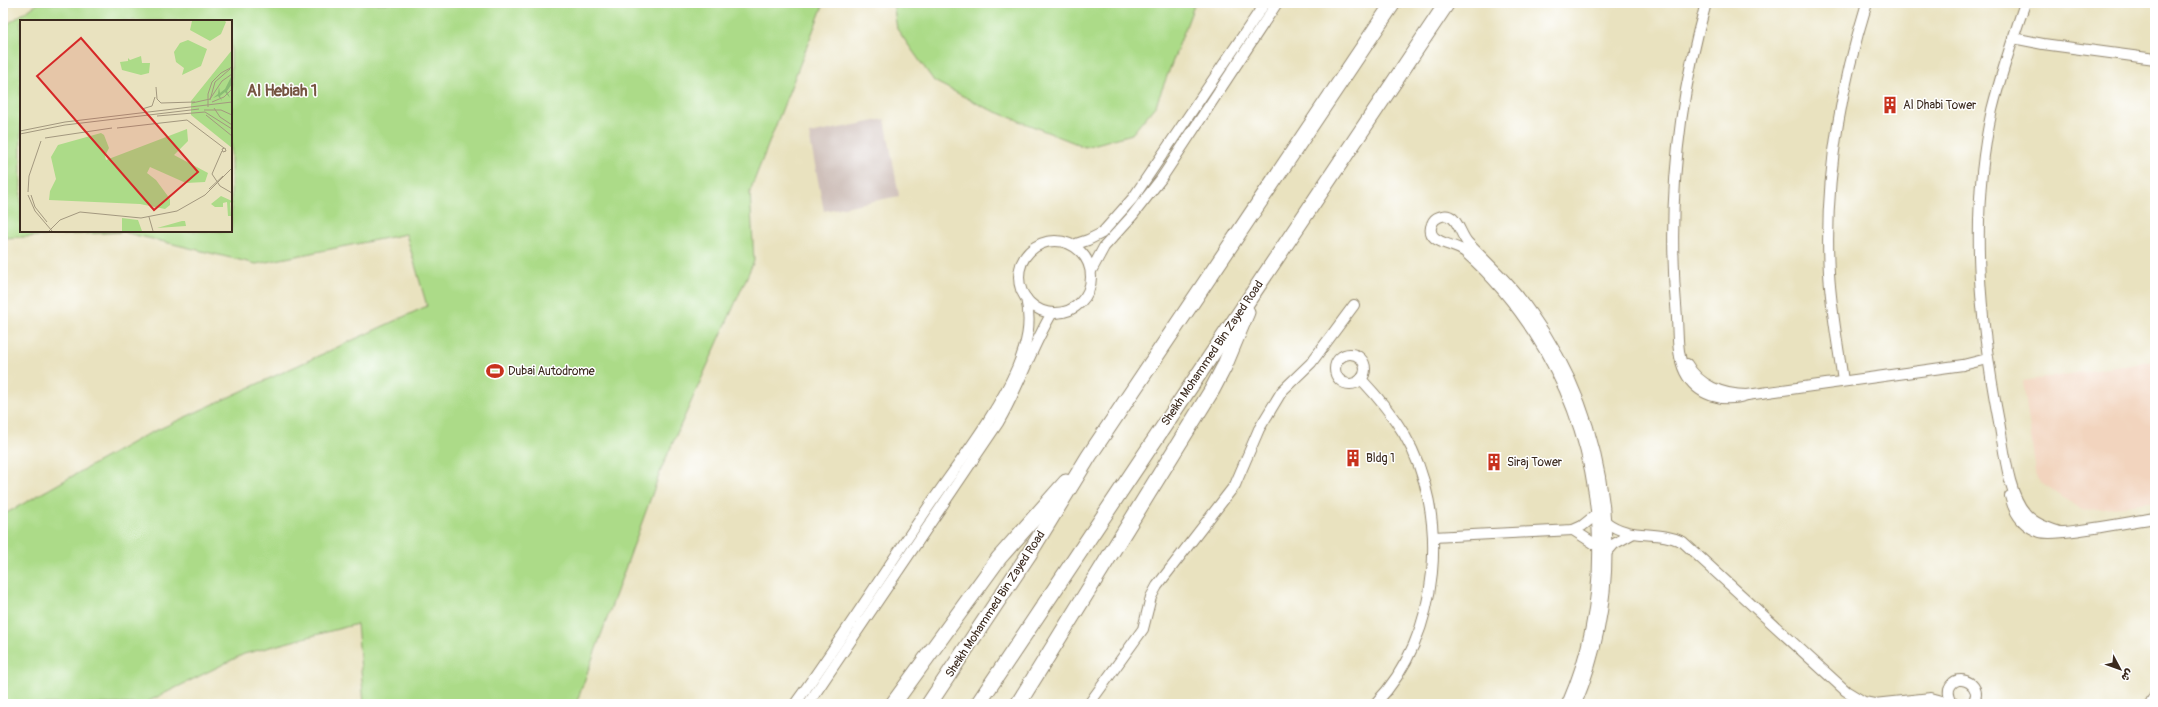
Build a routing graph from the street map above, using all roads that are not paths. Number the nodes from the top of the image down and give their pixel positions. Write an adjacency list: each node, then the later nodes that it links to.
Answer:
1 (1265, 3): 10 (street)
2 (1277, 3): 11 (street)
3 (1393, 3): 19 (highway, Sheikh Mohammed Bin Zayed Road)
4 (1447, 3): 12 (highway, Sheikh Mohammed Bin Zayed Road)
5 (1706, 3): 18 (street)
6 (1867, 3): 18 (street)
7 (2025, 3): 8 (street)
8 (2014, 34): 9 (street); 16 (street)
9 (2155, 59)
10 (1073, 245): 11 (street); 13 (street)
11 (1091, 271): 15 (street)
12 (1260, 282): 36 (highway, Sheikh Mohammed Bin Zayed Road); 37 (highway)
13 (1026, 298): 15 (street); 32 (street)
14 (1354, 305): 38 (street)
15 (1052, 313): 33 (street)
16 (1987, 362): 18 (street); 21 (street)
17 (1361, 379): 25 (street)
18 (1843, 381)
19 (1089, 456): 34 (highway); 35 (highway, Sheikh Mohammed Bin Zayed Road)
20 (1597, 514): 22 (street); 23 (street); 26 (street)
21 (2155, 518)
22 (1606, 522): 24 (street); 27 (street)
23 (1573, 530): 25 (street); 26 (street)
24 (1632, 534): 27 (street); 42 (street)
25 (1433, 537): 39 (street)
26 (1598, 546): 40 (street)
27 (1607, 552): 41 (street)
28 (1952, 685): 30 (street); 31 (street); 43 (street)
29 (2155, 695): 44 (street)
30 (1931, 698): 42 (street); 43 (street)
31 (1974, 702)
32 (795, 704)
33 (808, 704)
34 (893, 704)
35 (929, 704)
36 (978, 704)
37 (1018, 704)
38 (1089, 704)
39 (1376, 704)
40 (1567, 704)
41 (1576, 704)
42 (1874, 704)
43 (1953, 704)
44 (2150, 704)

